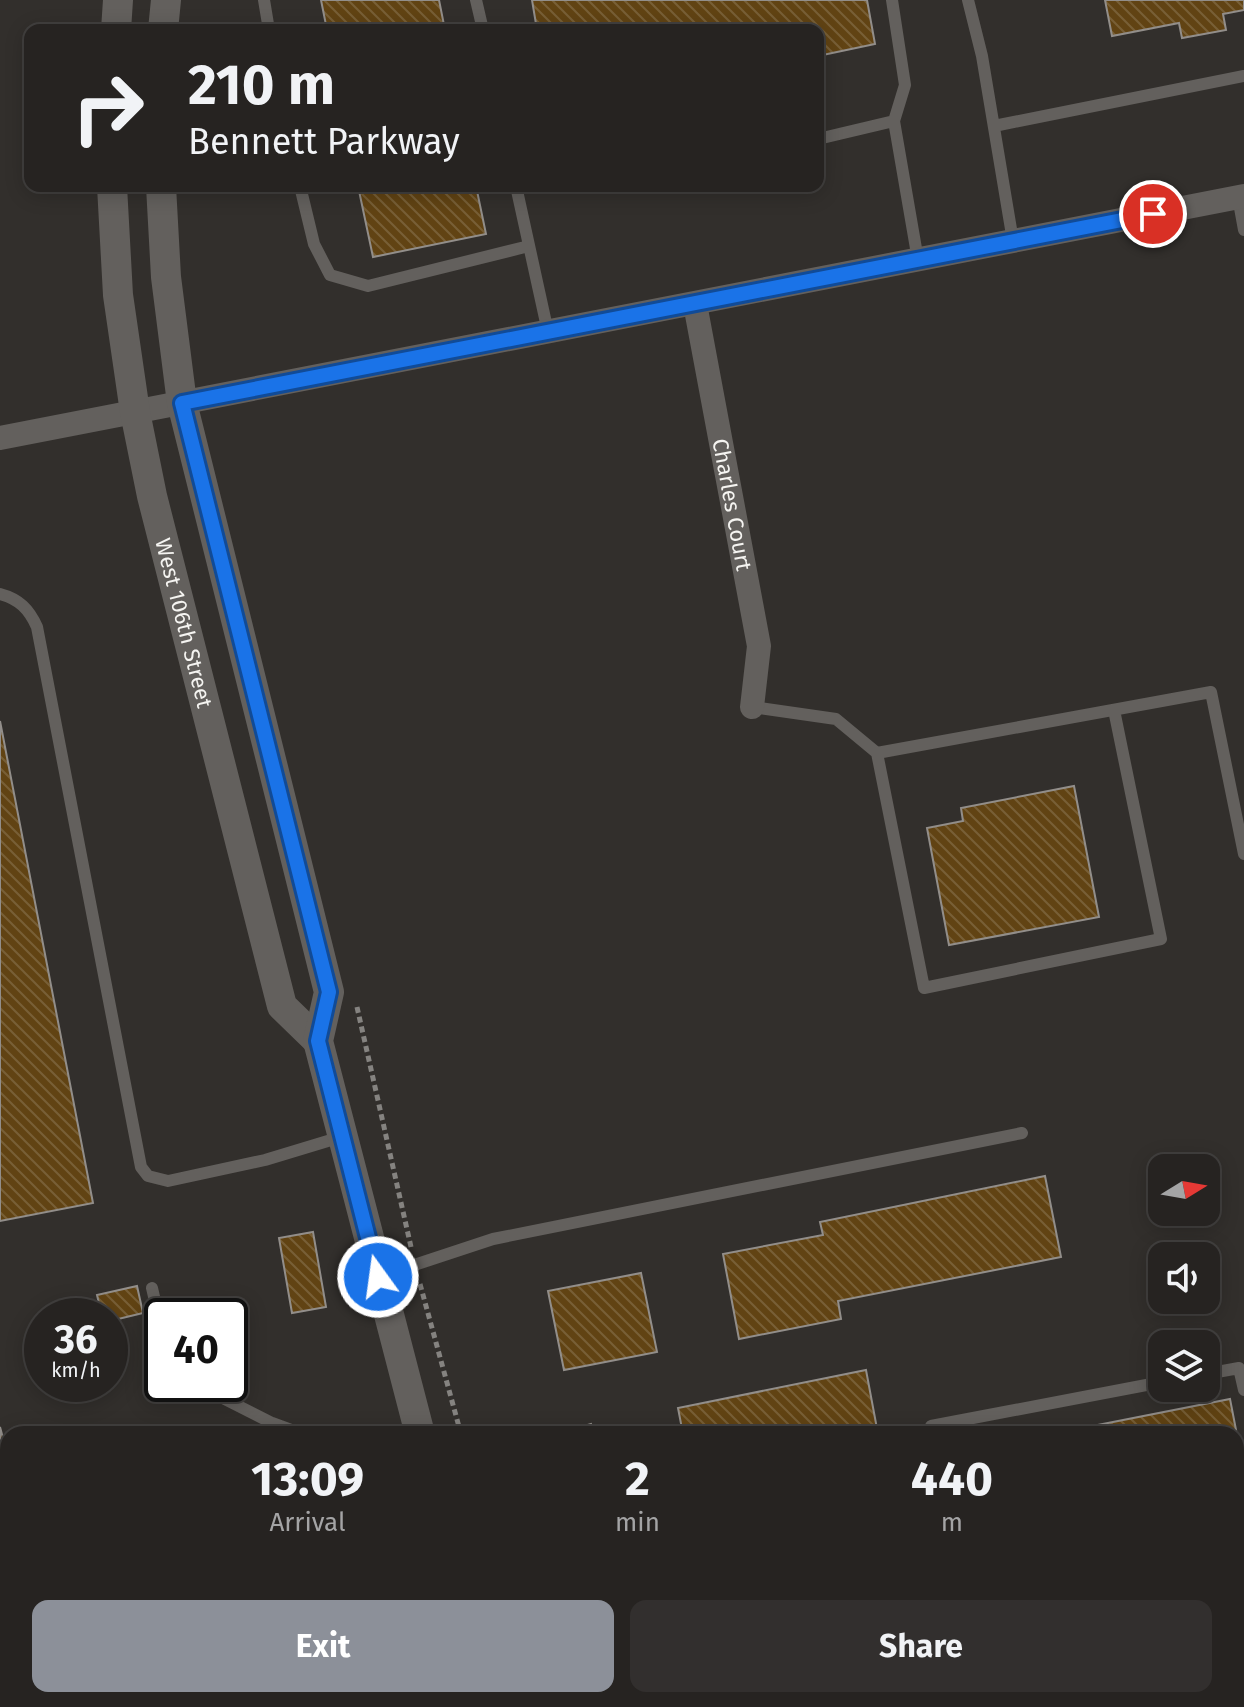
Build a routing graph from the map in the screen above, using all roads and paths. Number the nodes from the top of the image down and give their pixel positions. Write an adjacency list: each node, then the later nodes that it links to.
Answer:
1 (118, 0): 7 (street)
2 (166, 0): 8 (street)
3 (264, 0): 9 (lane)
4 (476, 0): 10 (lane)
5 (892, 0): 12 (lane)
6 (968, 0): 13 (lane)
7 (116, 24)
8 (164, 24)
9 (268, 24)
10 (482, 24)
11 (1244, 76): 13 (lane)
12 (894, 121): 14 (lane); 23 (lane)
13 (994, 126): 21 (lane)
14 (824, 138)
15 (112, 192): 27 (street, West 106th Street)
16 (161, 192): 26 (street)
17 (301, 192): 22 (lane)
18 (517, 192): 22 (lane)
19 (1241, 196): 20 (lane); 21 (street)
20 (1244, 230)
21 (1013, 241): 23 (street)
22 (529, 246): 25 (lane)
23 (918, 260): 24 (street)
24 (695, 304): 25 (street); 30 (street, Charles Court)
25 (548, 332): 26 (street)
26 (182, 403): 27 (street); 34 (street)
27 (135, 412): 28 (street); 34 (street, West 106th Street)
28 (0, 438)
29 (0, 594): 36 (lane)
30 (752, 707): 32 (lane)
31 (1114, 710): 32 (lane); 32 (lane); 33 (lane)
32 (877, 753)
33 (1244, 854)
34 (318, 1041): 36 (street)
35 (1022, 1133): 37 (lane)
36 (342, 1137): 37 (street)
37 (378, 1277): 45 (street)
38 (152, 1288): 39 (lane)
39 (154, 1298)
40 (1220, 1371): 42 (lane)
41 (1148, 1385): 46 (lane)
42 (1244, 1390)
43 (231, 1402): 44 (lane)
44 (280, 1426)
45 (418, 1426)
46 (931, 1426)

